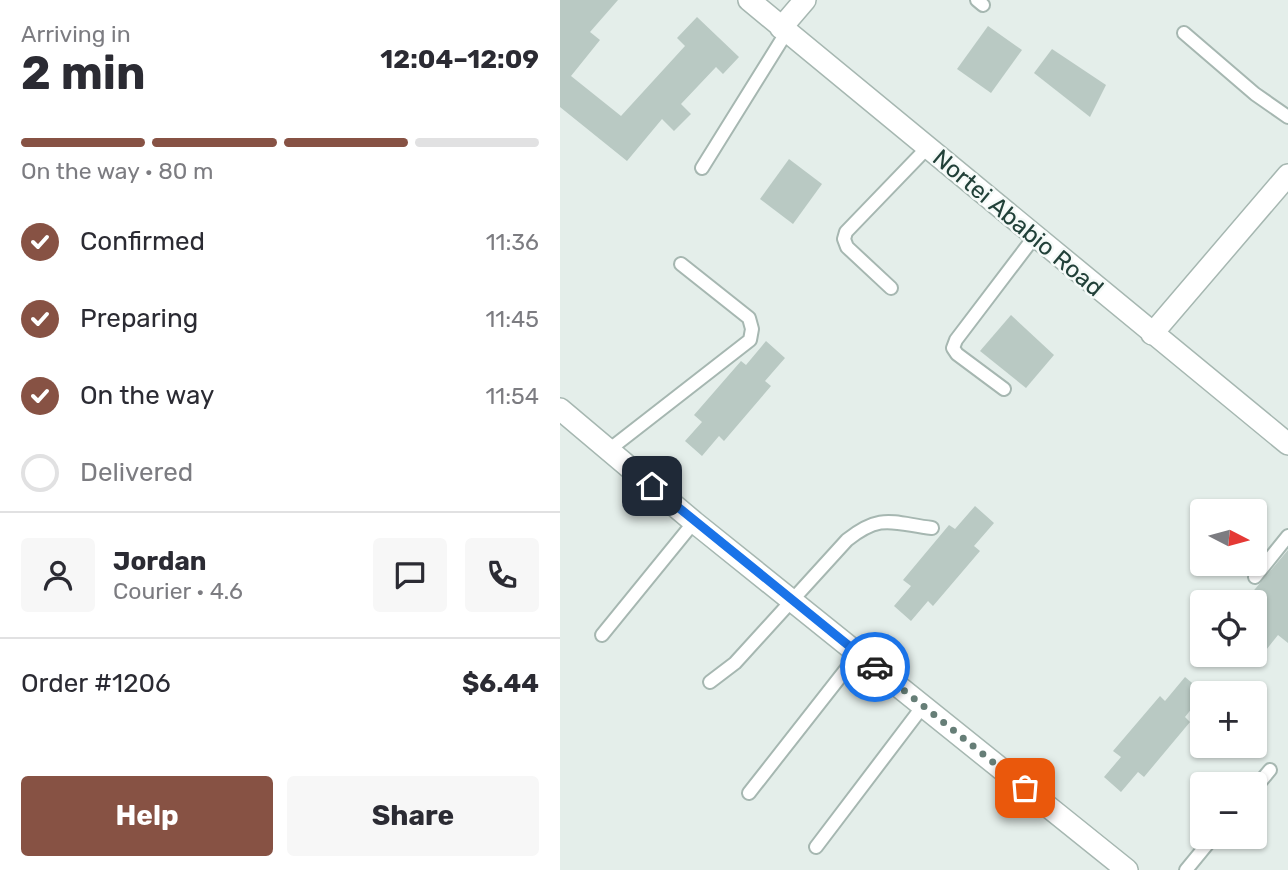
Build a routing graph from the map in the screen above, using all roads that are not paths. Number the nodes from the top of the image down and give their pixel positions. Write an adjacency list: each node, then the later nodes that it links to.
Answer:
1 (749, 0): 3 (street, Nortei Ababio Road)
2 (805, 0): 3 (street)
3 (783, 30): 6 (street, Nortei Ababio Road); 7 (lane)
4 (1184, 33): 5 (lane)
5 (1288, 117)
6 (927, 148): 9 (street, Nortei Ababio Road); 11 (lane)
7 (702, 168)
8 (1288, 174): 12 (street)
9 (1035, 236): 12 (street, Nortei Ababio Road); 13 (lane)
10 (681, 264): 16 (lane)
11 (891, 288)
12 (1152, 334): 15 (street, Nortei Ababio Road)
13 (1004, 389)
14 (560, 410): 16 (street)
15 (1288, 444)
16 (610, 449): 17 (street)
17 (694, 522): 21 (street); 22 (lane)
18 (932, 528): 21 (lane)
19 (1288, 536): 20 (lane)
20 (1255, 577)
21 (792, 600): 23 (street); 24 (lane)
22 (601, 635)
23 (858, 654): 25 (street); 28 (lane)
24 (709, 682)
25 (923, 706): 29 (lane); 31 (street)
26 (1270, 770): 27 (lane)
27 (1267, 774)
28 (749, 793)
29 (816, 847)
30 (1203, 849): 32 (lane)
31 (1126, 870)
32 (1186, 870)

